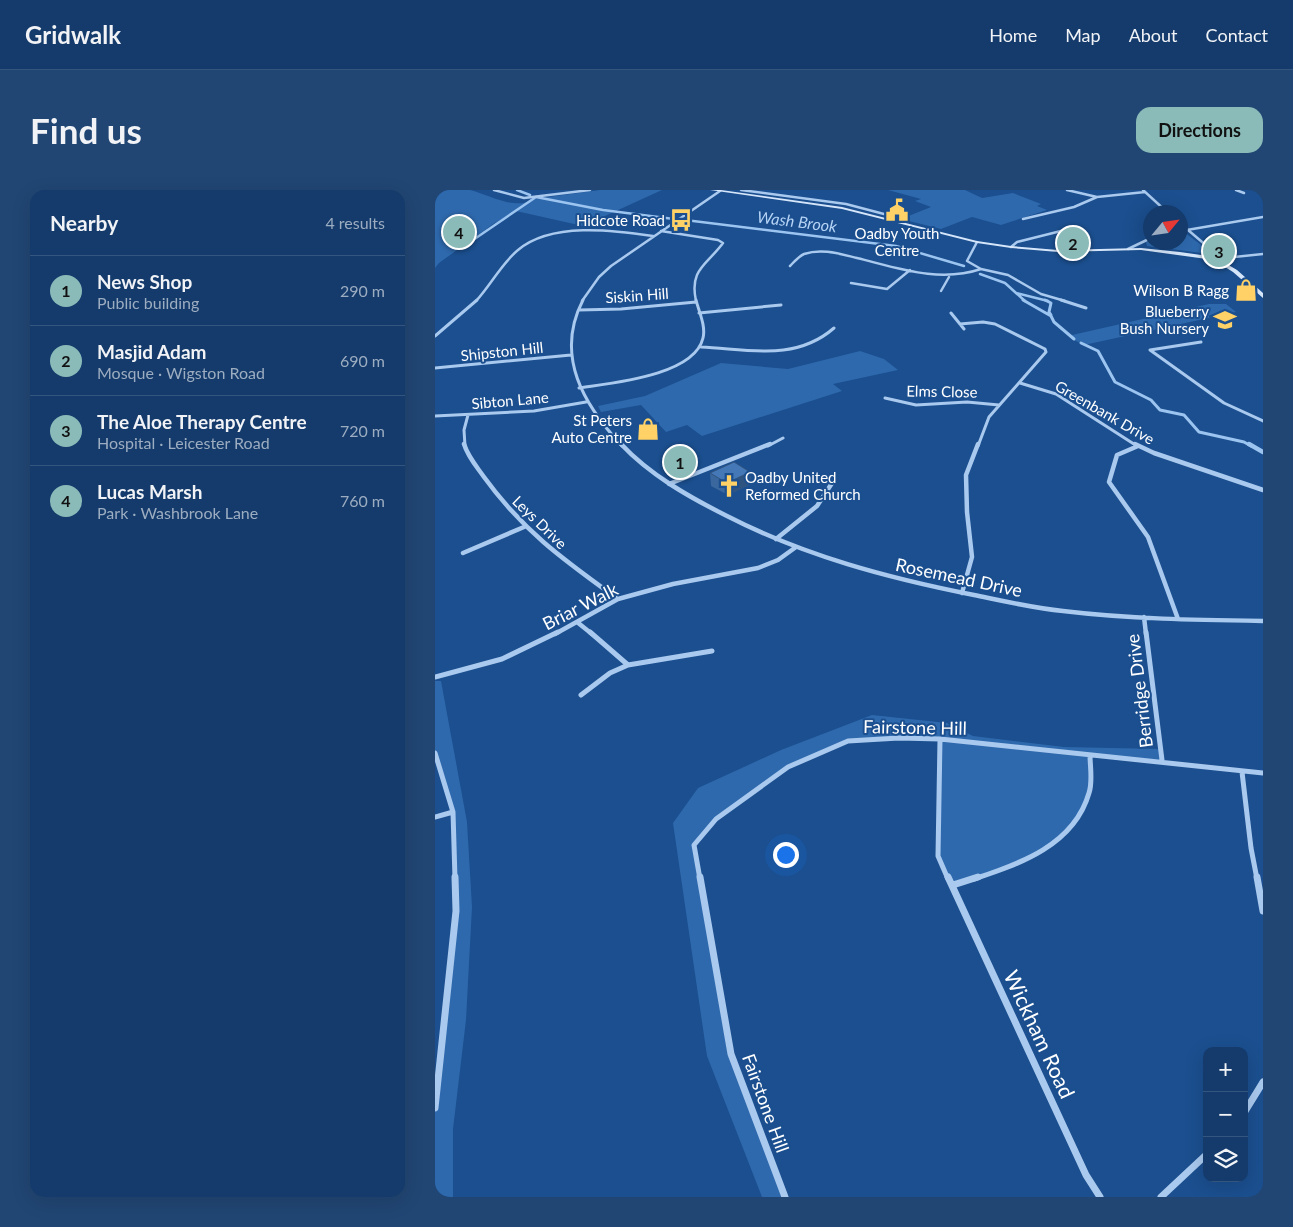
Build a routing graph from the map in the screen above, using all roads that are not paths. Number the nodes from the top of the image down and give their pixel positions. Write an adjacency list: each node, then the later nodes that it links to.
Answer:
1 (495, 190): 2 (street)
2 (590, 190)
3 (712, 190): 7 (main road)
4 (741, 190): 10 (street)
5 (1067, 190): 11 (street)
6 (1236, 190): 9 (street)
7 (720, 191): 10 (main road); 21 (street, Rosemead Drive)
8 (1144, 191): 11 (street); 12 (street)
9 (1244, 194)
10 (776, 196): 13 (street); 14 (main road)
11 (1097, 197): 17 (street)
12 (1159, 205)
13 (865, 209): 14 (street); 15 (street)
14 (858, 212): 23 (main road)
15 (884, 214)
16 (1263, 217): 19 (street)
17 (1023, 219)
18 (1073, 228): 25 (street)
19 (1188, 229)
20 (1188, 230): 28 (street)
21 (661, 231): 22 (street, Rosemead Drive); 36 (street)
22 (653, 236): 39 (street, Rosemead Drive); 45 (street)
23 (977, 242): 25 (main road); 30 (street)
24 (1143, 242): 26 (street)
25 (1011, 247): 26 (main road)
26 (1129, 249): 28 (main road)
27 (1263, 254): 28 (street)
28 (1215, 259): 35 (main road)
29 (790, 266): 31 (street)
30 (981, 269): 32 (street); 38 (street)
31 (910, 270): 32 (street); 33 (street)
32 (949, 277): 34 (street)
33 (851, 283)
34 (941, 291)
35 (1263, 296)
36 (697, 302): 39 (street, Siskin Hill); 40 (street)
37 (781, 305): 40 (street)
38 (1086, 308)
39 (579, 310): 48 (street, Rosemead Drive)
40 (699, 313): 47 (street)
41 (951, 313): 42 (street)
42 (960, 324): 44 (street); 50 (street)
43 (834, 328): 47 (street)
44 (965, 330)
45 (435, 336)
46 (1201, 342): 57 (street)
47 (701, 346): 51 (street)
48 (571, 355): 49 (street, Shipston Hill); 51 (street, Rosemead Drive)
49 (435, 368)
50 (1020, 383): 54 (street); 59 (street, Greenbank Drive)
51 (579, 388): 53 (street, Rosemead Drive)
52 (885, 398): 54 (street, Elms Close)
53 (586, 402): 55 (street, Sibton Lane); 61 (street, Rosemead Drive)
54 (999, 405): 67 (street)
55 (468, 415): 56 (street, Sibton Lane); 63 (street, Leys Drive)
56 (435, 416)
57 (1263, 421)
58 (783, 438): 61 (street)
59 (1138, 446): 62 (street, Greenbank Drive); 70 (street)
60 (835, 480): 64 (street)
61 (669, 484): 64 (street, Rosemead Drive)
62 (1263, 490)
63 (524, 527): 66 (street); 68 (street, Leys Drive)
64 (777, 538): 65 (street, Rosemead Drive)
65 (796, 547): 67 (street, Rosemead Drive); 68 (street, Briar Walk)
66 (463, 553)
67 (961, 593): 69 (street, Rosemead Drive)
68 (618, 599): 72 (street, Briar Walk)
69 (1144, 617): 70 (street, Rosemead Drive); 80 (street, Berridge Drive)
70 (1178, 619): 71 (street, Rosemead Drive)
71 (1263, 621)
72 (577, 622): 74 (street); 75 (street, Briar Walk)
73 (712, 651): 74 (street)
74 (627, 665): 76 (street)
75 (435, 677)
76 (581, 695)
77 (940, 739): 79 (street, Fairstone Hill); 85 (street, Wickham Road); 93 (street, Fairstone Hill)
78 (435, 753): 83 (street)
79 (1090, 756): 80 (street, Fairstone Hill); 85 (street)
80 (1162, 760): 81 (street, Fairstone Hill)
81 (1242, 772): 82 (street, Fairstone Hill); 86 (street)
82 (1263, 773)
83 (453, 812): 84 (street); 87 (street)
84 (435, 817)
85 (953, 885): 94 (street, Wickham Road)
86 (1263, 911)
87 (443, 1030): 88 (street); 91 (street)
88 (435, 1032)
89 (1263, 1082): 90 (street)
90 (1248, 1106)
91 (435, 1108)
92 (1203, 1158): 95 (street)
93 (785, 1197)
94 (1100, 1197)
95 (1161, 1197)

